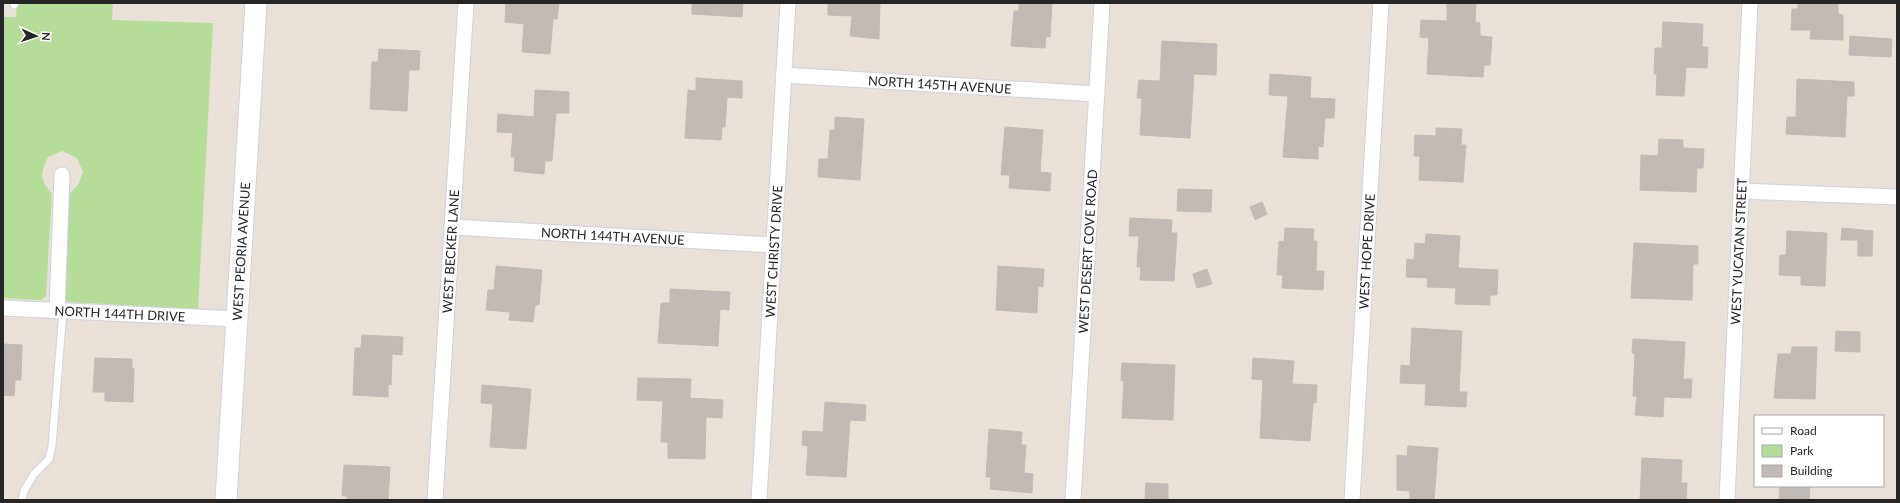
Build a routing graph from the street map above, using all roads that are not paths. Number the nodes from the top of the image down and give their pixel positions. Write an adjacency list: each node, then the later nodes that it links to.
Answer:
1 (256, 3): 16 (main road, WEST PEORIA AVENUE)
2 (466, 3): 12 (street, WEST BECKER LANE)
3 (788, 3): 7 (street, WEST CHRISTY DRIVE)
4 (1102, 3): 8 (street, WEST DESERT COVE ROAD)
5 (1381, 3): 22 (street, WEST HOPE DRIVE)
6 (1750, 3): 10 (street, WEST YUCATAN STREET)
7 (783, 75): 8 (street, NORTH 145TH AVENUE); 13 (street, WEST CHRISTY DRIVE)
8 (1097, 94): 21 (street, WEST DESERT COVE ROAD)
9 (62, 175): 15 (street)
10 (1742, 191): 11 (street); 23 (street, WEST YUCATAN STREET)
11 (1897, 197)
12 (452, 227): 13 (street, NORTH 144TH AVENUE); 19 (street, WEST BECKER LANE)
13 (774, 245): 20 (street, WEST CHRISTY DRIVE)
14 (3, 308): 15 (street, NORTH 144TH DRIVE)
15 (60, 311): 16 (street, NORTH 144TH DRIVE); 17 (lane)
16 (237, 319): 18 (main road, WEST PEORIA AVENUE)
17 (22, 500)
18 (226, 500)
19 (436, 500)
20 (759, 500)
21 (1073, 500)
22 (1352, 500)
23 (1727, 500)

